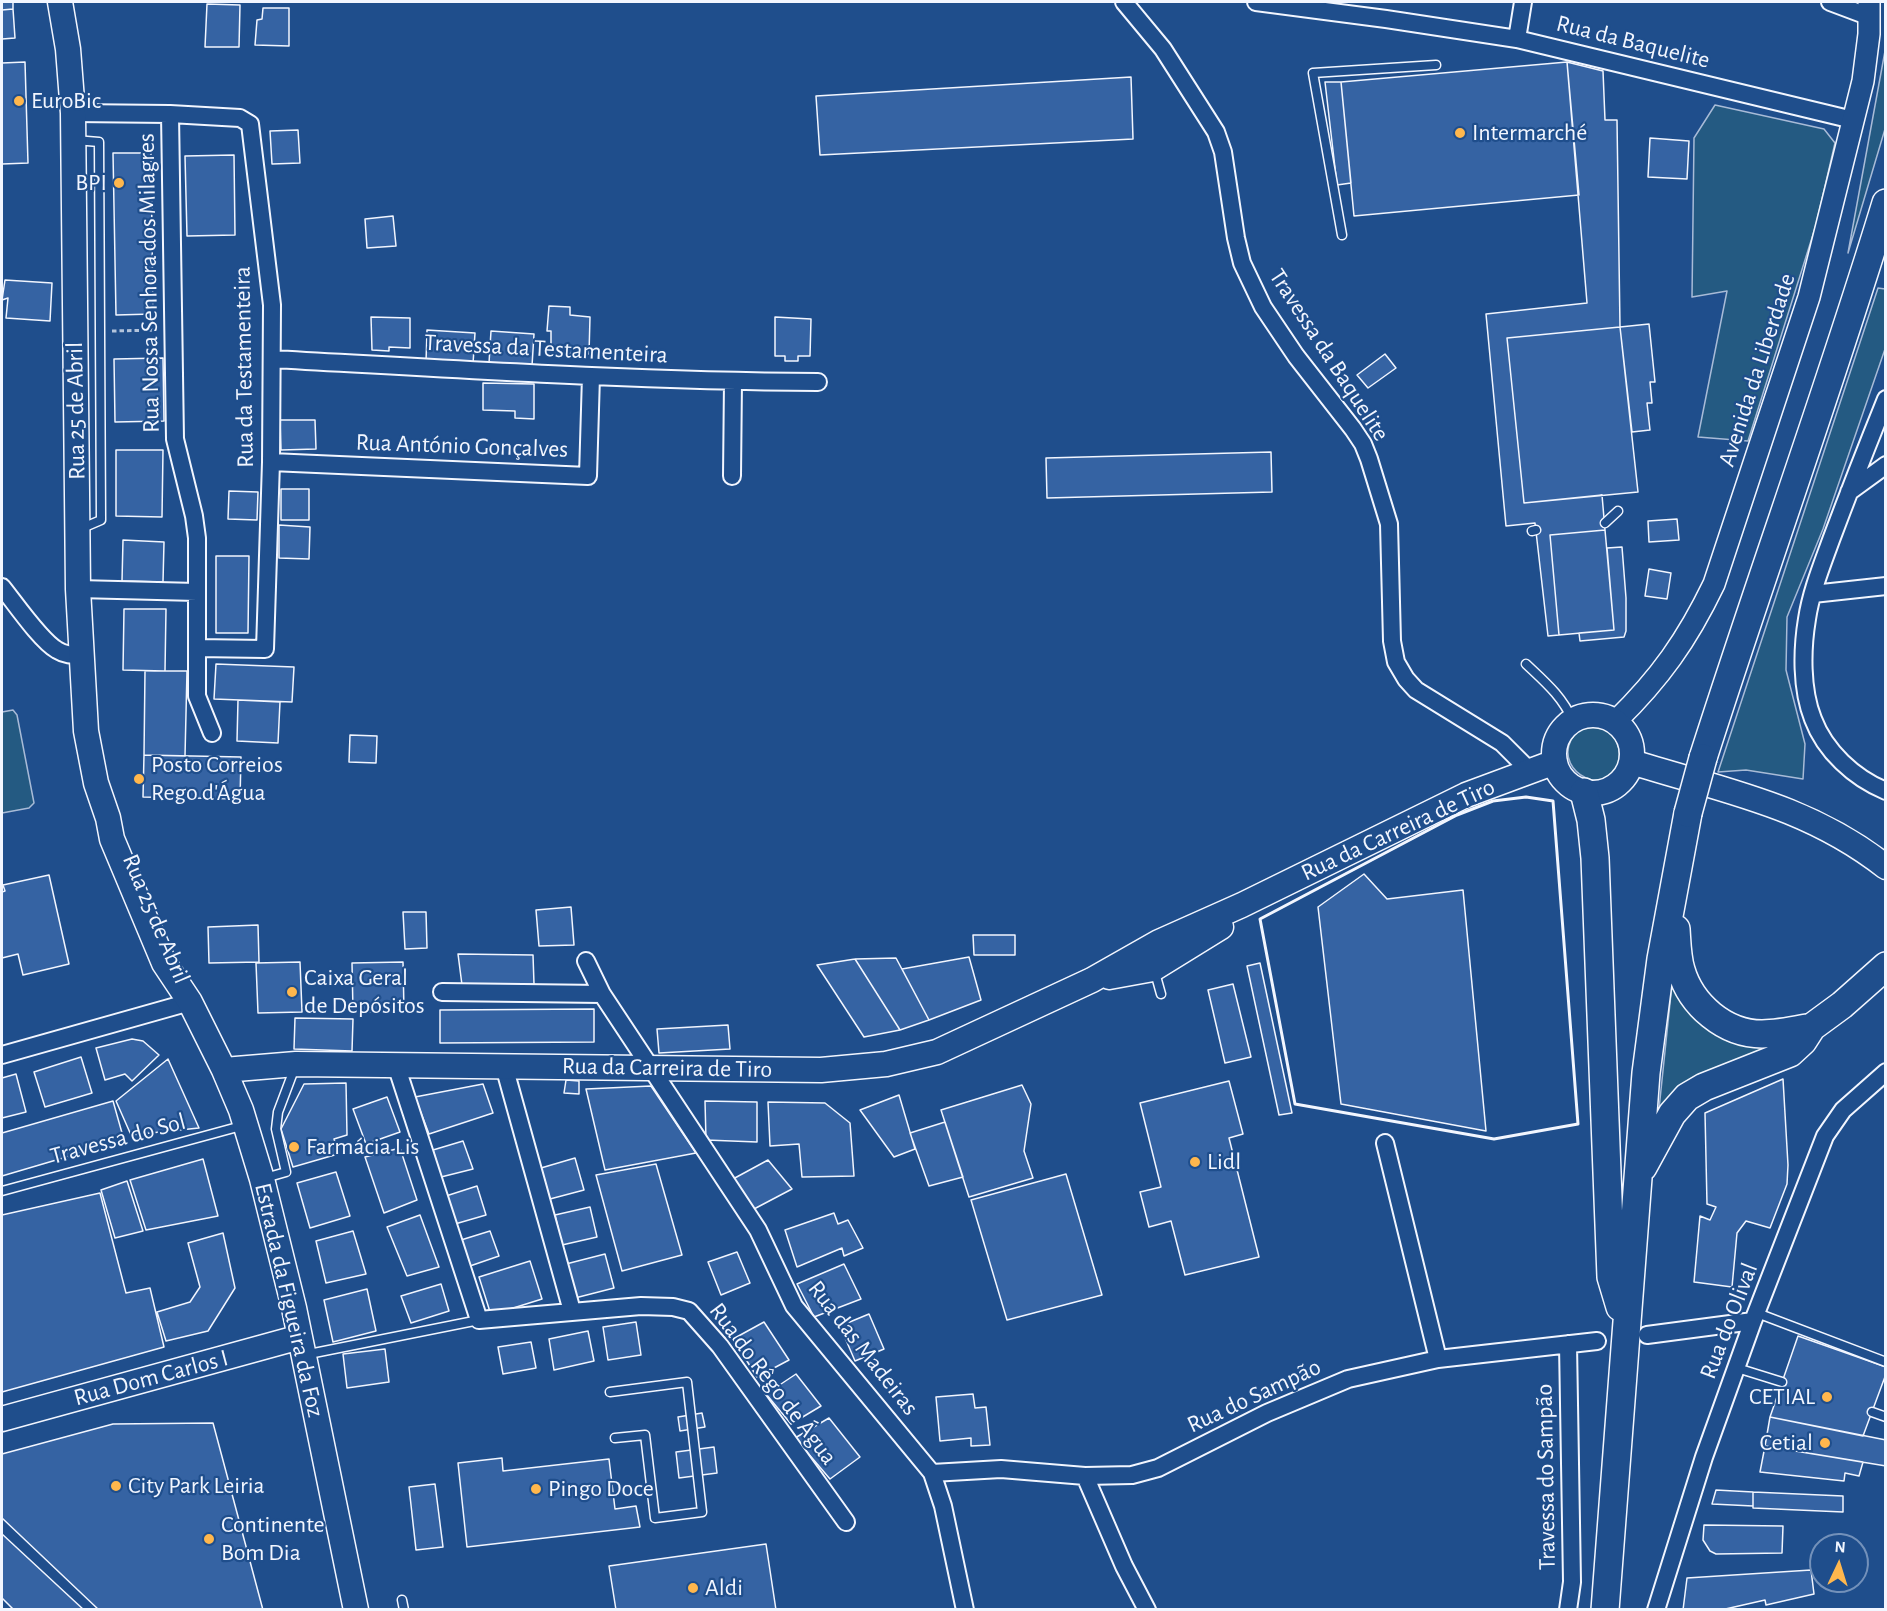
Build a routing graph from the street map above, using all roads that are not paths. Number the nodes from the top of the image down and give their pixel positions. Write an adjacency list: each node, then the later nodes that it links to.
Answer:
1 (60, 2): 9 (main road, Rua 25 de Abril)
2 (1128, 2): 38 (street, Travessa da Baquelite)
3 (1256, 2): 7 (street, Rua da Baquelite)
4 (1523, 2): 7 (street)
5 (1830, 2): 6 (street)
6 (1869, 9): 11 (street, Avenida da Liberdade)
7 (1517, 39): 11 (street, Rua da Baquelite)
8 (1436, 65): 13 (lane)
9 (73, 113): 10 (street, Rua da Testamenteira); 27 (main road, Rua 25 de Abril)
10 (170, 114): 14 (street, Rua da Testamenteira); 28 (street, Rua Nossa Senhora dos Milagres)
11 (1853, 120): 34 (street, Avenida da Liberdade)
12 (1886, 203): 42 (main road, bridge)
13 (1342, 235)
14 (272, 359): 15 (street, Travessa da Testamenteira); 19 (street, Rua da Testamenteira)
15 (591, 376): 16 (street, Travessa da Testamenteira); 19 (street, Rua António Gonçalves)
16 (734, 381): 17 (street, Travessa da Testamenteira); 21 (street)
17 (818, 382)
18 (1886, 399): 22 (street)
19 (271, 462): 30 (street, Rua da Testamenteira)
20 (1886, 465): 22 (street)
21 (732, 476)
22 (1849, 492): 29 (street)
23 (1618, 511): 24 (lane)
24 (1605, 523)
25 (2, 586): 31 (street)
26 (1886, 586): 29 (street)
27 (78, 589): 28 (street); 31 (main road, Rua 25 de Abril)
28 (197, 592): 30 (street, Rua Nossa Senhora dos Milagres)
29 (1813, 594): 39 (street)
30 (197, 648): 35 (street, Rua Nossa Senhora dos Milagres)
31 (80, 655): 52 (main road, Rua 25 de Abril)
32 (1526, 663): 33 (lane)
33 (1573, 721): 34 (main road); 36 (main road)
34 (1616, 722): 37 (main road)
35 (212, 733)
36 (1555, 762): 38 (main road, Rua da Carreira de Tiro); 40 (main road)
37 (1632, 762): 40 (main road); 41 (main road)
38 (1530, 771): 43 (main road, Rua da Carreira de Tiro)
39 (1886, 791)
40 (1584, 792): 69 (main road)
41 (1886, 867)
42 (1673, 893): 53 (main road); 64 (main road)
43 (1242, 905): 44 (main road, Rua da Carreira de Tiro); 47 (main road, Rua da Carreira de Tiro)
44 (1159, 942): 47 (main road); 48 (main road, Rua da Carreira de Tiro)
45 (586, 961): 50 (street, Rua das Madeiras)
46 (1886, 966): 53 (main road)
47 (1154, 969): 48 (main road, Rua da Carreira de Tiro); 51 (lane)
48 (1092, 980): 58 (main road, Rua da Carreira de Tiro)
49 (441, 992): 50 (street)
50 (602, 994): 58 (street, Rua das Madeiras)
51 (1161, 994)
52 (190, 1002): 54 (street); 59 (main road, Estrada da Figueira da Foz)
53 (1812, 1027): 64 (main road)
54 (2, 1055)
55 (296, 1064): 56 (main road, Rua da Carreira de Tiro); 59 (main road, Rua da Carreira de Tiro); 63 (lane)
56 (396, 1065): 57 (main road, Rua da Carreira de Tiro); 68 (street)
57 (504, 1066): 58 (main road, Rua da Carreira de Tiro); 66 (street)
58 (651, 1068): 82 (street, Rua das Madeiras)
59 (224, 1070): 61 (main road, Estrada da Figueira da Foz)
60 (1886, 1072): 67 (street, Rua do Olival)
61 (245, 1125): 63 (main road, Estrada da Figueira da Foz); 65 (lane, Travessa do Sol)
62 (1385, 1143): 73 (street)
63 (262, 1179): 72 (main road, Estrada da Figueira da Foz)
64 (1637, 1179): 69 (main road)
65 (2, 1191)
66 (572, 1311): 68 (street, Rua do Rêgo de Água); 84 (street, Rua do Rêgo de Água)
67 (1755, 1317): 69 (street); 74 (lane); 75 (street, Rua do Olival)
68 (479, 1320): 72 (lane)
69 (1636, 1331): 91 (main road)
70 (1597, 1341): 71 (street, Rua do Sampão)
71 (1568, 1344): 73 (street, Rua do Sampão); 90 (street, Travessa do Sampão)
72 (302, 1346): 80 (main road, Rua Dom Carlos I); 86 (main road, Estrada da Figueira da Foz)
73 (1438, 1359): 83 (street, Rua do Sampão)
74 (1886, 1362)
75 (1737, 1368): 76 (lane); 92 (street, Rua do Olival)
76 (1782, 1382)
77 (610, 1392): 81 (lane)
78 (1872, 1412): 79 (lane)
79 (1886, 1416)
80 (2, 1419)
81 (615, 1438)
82 (932, 1473): 83 (street, Rua do Sampão); 88 (street, Rua das Madeiras)
83 (1085, 1476): 89 (street)
84 (846, 1522)
85 (402, 1600): 87 (lane)
86 (356, 1610)
87 (404, 1610)
88 (965, 1610)
89 (1147, 1610)
90 (1568, 1610)
91 (1605, 1610)
92 (1656, 1610)

